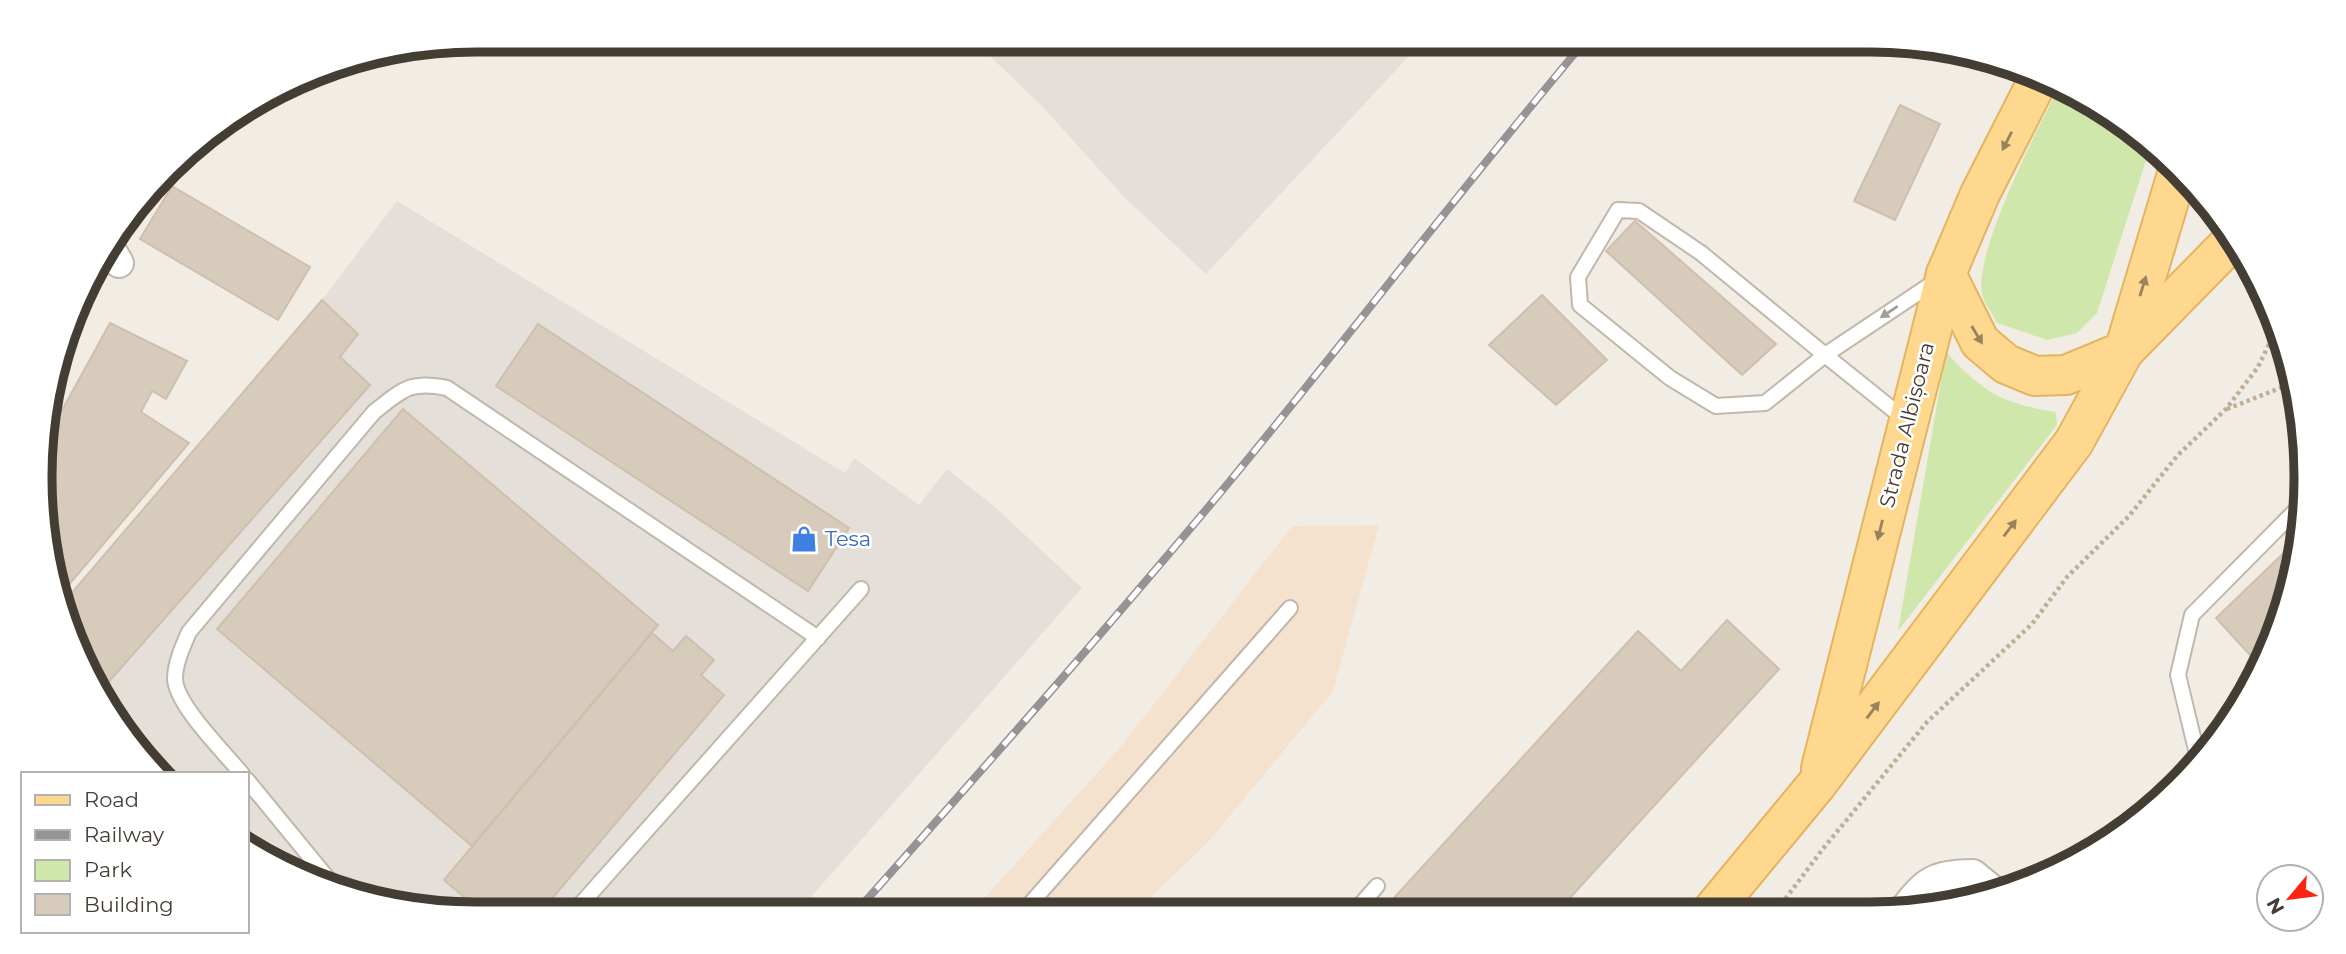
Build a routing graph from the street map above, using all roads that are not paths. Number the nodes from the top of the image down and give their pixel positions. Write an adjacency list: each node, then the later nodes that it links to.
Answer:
1 (2035, 87): 4 (main road, Strada Albișoara, one-way to 4)
2 (2174, 183): 5 (main road, Strada Albișoara, one-way to 2)
3 (2226, 247): 5 (main road)
4 (1946, 274): 5 (main road, one-way to 5); 6 (lane, one-way to 6); 7 (main road, Strada Albișoara)
5 (2124, 351): 15 (main road, Strada Albișoara, one-way to 5)
6 (1825, 355): 6 (lane); 7 (lane)
7 (1908, 421): 15 (main road, Strada Albișoara, one-way to 15)
8 (2292, 514): 12 (lane)
9 (861, 589): 11 (lane)
10 (1290, 608): 21 (lane)
11 (818, 638): 13 (lane); 20 (lane)
12 (2196, 748)
13 (240, 772)
14 (248, 781): 16 (lane)
15 (1817, 784): 23 (main road, Strada Albișoara)
16 (322, 872)
17 (1987, 885): 19 (street)
18 (1377, 886): 22 (lane)
19 (1912, 899)
20 (584, 902)
21 (1032, 902)
22 (1363, 902)
23 (1719, 902)

